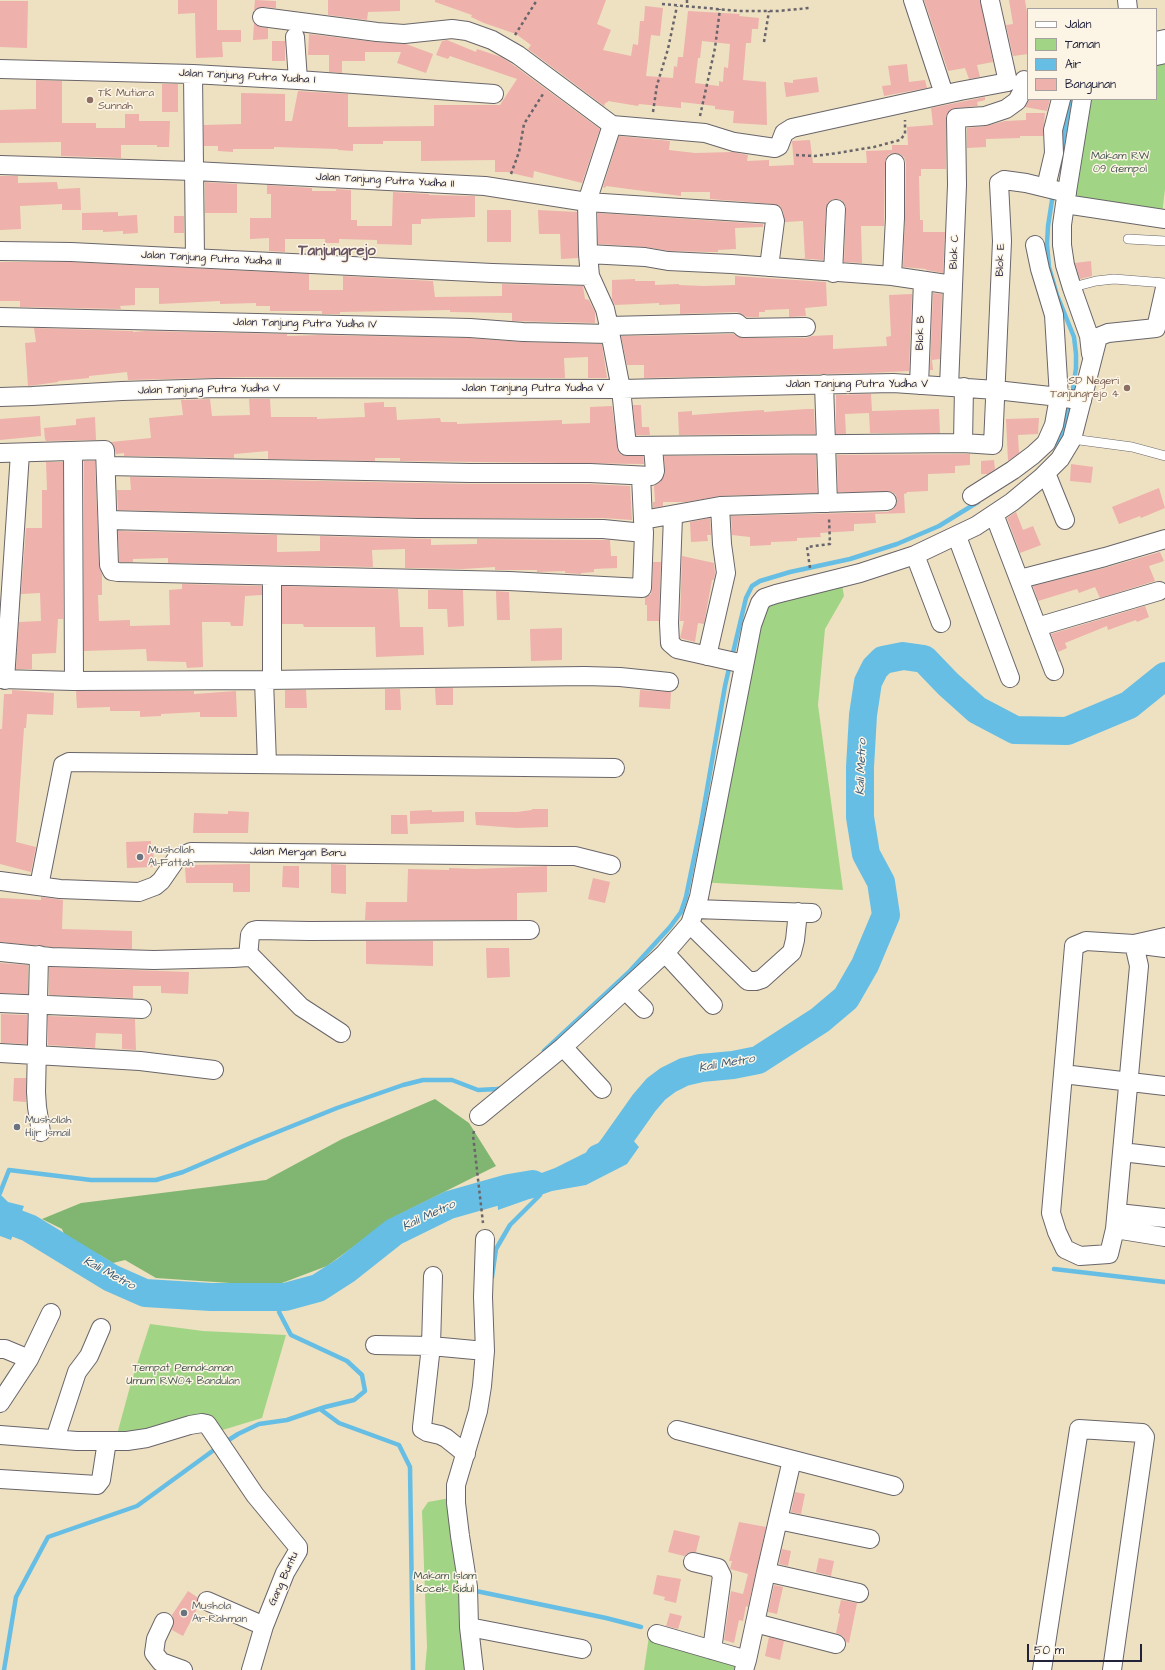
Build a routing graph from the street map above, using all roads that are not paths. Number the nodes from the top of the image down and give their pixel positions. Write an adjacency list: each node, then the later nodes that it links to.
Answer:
1 (913, 0): 10 (street)
2 (990, 1): 8 (street)
3 (262, 17): 13 (street)
4 (295, 37): 7 (street)
5 (0, 69): 6 (street, Jalan Tanjung Putra Yudha I)
6 (193, 74): 7 (street, Jalan Tanjung Putra Yudha I); 16 (street)
7 (298, 80): 9 (street, Jalan Tanjung Putra Yudha I)
8 (1020, 81): 10 (street); 33 (street, Blok C)
9 (494, 94)
10 (944, 94): 13 (street)
11 (1061, 100): 17 (street)
12 (1082, 100): 17 (street)
13 (612, 125): 18 (street)
14 (895, 163): 30 (street)
15 (0, 165): 16 (street, Jalan Tanjung Putra Yudha II)
16 (194, 171): 18 (street, Jalan Tanjung Putra Yudha II); 26 (street)
17 (1057, 193): 20 (street); 39 (street); 44 (street, Blok E)
18 (587, 202): 25 (street); 27 (street, Jalan Tanjung Putra Yudha II)
19 (836, 208): 28 (street)
20 (1165, 219)
21 (1128, 239): 22 (lane)
22 (1165, 241)
23 (1035, 245): 46 (street)
24 (0, 252): 26 (street, Jalan Tanjung Putra Yudha III)
25 (588, 254): 27 (street); 29 (street)
26 (195, 258): 29 (street, Jalan Tanjung Putra Yudha III)
27 (769, 267): 28 (street)
28 (833, 273): 30 (street)
29 (590, 276): 38 (street)
30 (892, 276): 31 (street)
31 (922, 281): 33 (street); 41 (street, Blok B)
32 (1165, 282): 34 (lane)
33 (953, 285): 42 (street, Blok C)
34 (1077, 286)
35 (1164, 299): 39 (street)
36 (0, 317): 38 (street, Jalan Tanjung Putra Yudha IV)
37 (806, 327): 38 (street, Jalan Tanjung Putra Yudha IV)
38 (609, 330): 43 (street)
39 (1092, 363): 46 (street)
40 (824, 384): 41 (street, Jalan Tanjung Putra Yudha V); 43 (street, Jalan Tanjung Putra Yudha V); 49 (street)
41 (919, 385): 42 (street, Jalan Tanjung Putra Yudha V)
42 (956, 387): 44 (street, Jalan Tanjung Putra Yudha V); 48 (street, Blok C)
43 (621, 389): 45 (street, Jalan Tanjung Putra Yudha V); 50 (street)
44 (996, 390): 46 (street, Jalan Tanjung Putra Yudha V); 48 (street)
45 (0, 397)
46 (1071, 399): 47 (street); 58 (street)
47 (1072, 439): 54 (lane); 56 (street)
48 (963, 443): 49 (street)
49 (826, 444): 50 (street); 60 (street)
50 (653, 447): 57 (street)
51 (72, 452): 53 (street); 55 (street); 79 (street)
52 (0, 453): 53 (street)
53 (20, 453): 80 (street)
54 (1165, 456)
55 (106, 466): 57 (street); 64 (street)
56 (1046, 473): 63 (street); 65 (street)
57 (641, 476): 66 (street)
58 (972, 496)
59 (887, 501): 60 (street)
60 (828, 503): 61 (street)
61 (720, 506): 62 (street); 75 (street)
62 (673, 516): 66 (street); 75 (street)
63 (996, 519): 68 (street); 69 (street); 71 (street)
64 (108, 520): 66 (street); 70 (street)
65 (1065, 520)
66 (643, 527): 70 (street)
67 (1165, 539): 71 (street)
68 (959, 542): 69 (street); 77 (street)
69 (916, 557): 73 (street); 75 (street)
70 (272, 576): 78 (street)
71 (1020, 579): 74 (street)
72 (1159, 591): 74 (street)
73 (941, 623)
74 (1037, 627): 76 (street)
75 (728, 661): 87 (street)
76 (1054, 671)
77 (1010, 678)
78 (268, 680): 79 (street); 81 (street); 82 (street)
79 (74, 681): 80 (street)
80 (2, 682)
81 (669, 682)
82 (267, 764): 83 (street); 86 (street)
83 (615, 768)
84 (611, 865): 86 (street, Jalan Mergan Baru)
85 (0, 881): 86 (street, Jalan Mergan Baru)
86 (38, 886)
87 (693, 916): 87 (street); 93 (street)
88 (530, 930): 94 (street)
89 (1165, 937): 90 (street)
90 (1134, 944): 91 (street); 107 (street); 108 (street)
91 (1165, 948)
92 (0, 952): 95 (street)
93 (665, 953): 96 (street); 99 (street)
94 (249, 954): 95 (street); 102 (street)
95 (39, 955): 98 (street)
96 (626, 990): 100 (street); 103 (street)
97 (0, 1003): 98 (street)
98 (37, 1004): 101 (street); 105 (street)
99 (713, 1005)
100 (644, 1008)
101 (142, 1009)
102 (341, 1032)
103 (563, 1047): 110 (street); 111 (street)
104 (0, 1053): 105 (street)
105 (36, 1055): 106 (street); 112 (street)
106 (214, 1070)
107 (1063, 1074): 108 (street); 116 (street)
108 (1129, 1082): 109 (street); 113 (street)
109 (1165, 1086)
110 (602, 1089)
111 (479, 1116)
112 (41, 1132)
113 (1122, 1152): 114 (street); 116 (street)
114 (1165, 1157)
115 (1165, 1218): 116 (street)
116 (1117, 1221): 117 (street)
117 (1165, 1237)
118 (485, 1239): 125 (street)
119 (433, 1276): 123 (street)
120 (52, 1313): 126 (street)
121 (101, 1328): 130 (street)
122 (375, 1345): 123 (street)
123 (431, 1346): 125 (street); 132 (street)
124 (0, 1349): 126 (street)
125 (485, 1351): 132 (street)
126 (28, 1359): 127 (street)
127 (0, 1403)
128 (677, 1430): 133 (street)
129 (0, 1436): 130 (street)
130 (55, 1439): 131 (street)
131 (107, 1441): 134 (street); 144 (street, Gang Buntu)
132 (466, 1454): 145 (street)
133 (792, 1460): 135 (street); 136 (street)
134 (0, 1479)
135 (894, 1486)
136 (778, 1520): 137 (street); 139 (street)
137 (870, 1539)
138 (693, 1562): 149 (street)
139 (766, 1572): 140 (street); 143 (street)
140 (860, 1593)
141 (207, 1601): 144 (street)
142 (164, 1622): 151 (street)
143 (755, 1623): 147 (street); 150 (street)
144 (264, 1626): 153 (street, Gang Buntu)
145 (469, 1627): 148 (street); 154 (street)
146 (657, 1634): 149 (street)
147 (836, 1644)
148 (582, 1649)
149 (712, 1650): 150 (street)
150 (746, 1665)
151 (159, 1666): 152 (street)
152 (183, 1670)
153 (251, 1670)
154 (474, 1670)
155 (1042, 1670): 156 (street)
156 (1112, 1670)

